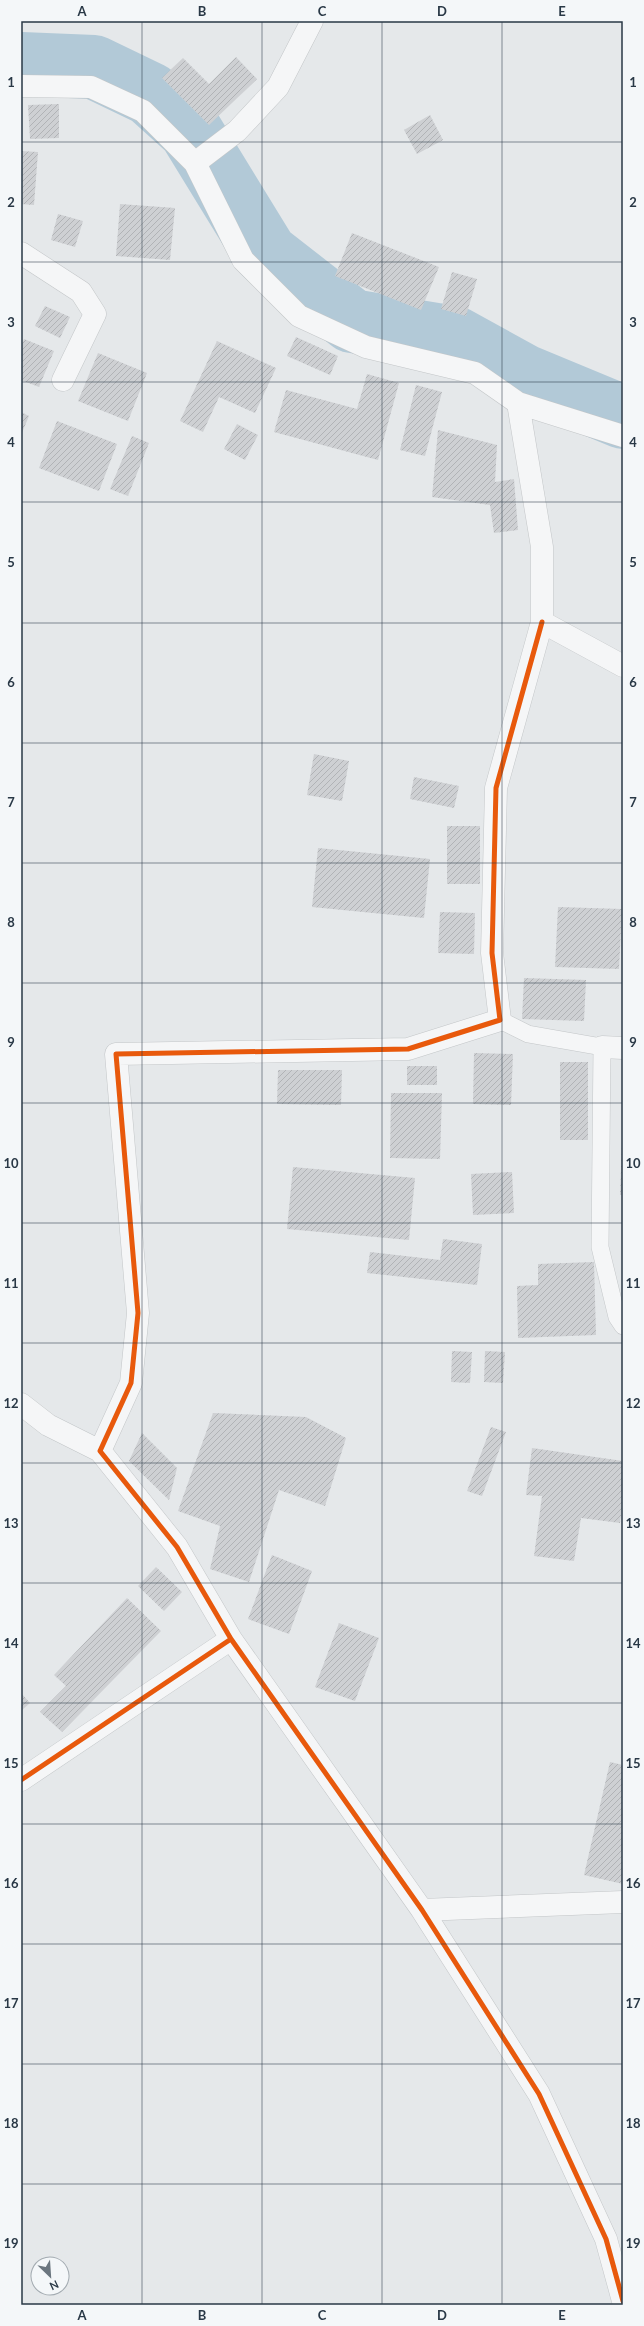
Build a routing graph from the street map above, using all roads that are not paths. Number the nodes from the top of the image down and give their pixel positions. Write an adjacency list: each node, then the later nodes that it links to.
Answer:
1 (312, 21): 3 (street)
2 (21, 86): 3 (street)
3 (195, 163): 6 (street)
4 (21, 253): 5 (street)
5 (63, 380)
6 (518, 403): 7 (street); 8 (street)
7 (623, 436)
8 (542, 622): 9 (street); 10 (street)
9 (623, 666)
10 (500, 1020): 11 (lane); 15 (street)
11 (602, 1047): 12 (street); 13 (lane)
12 (623, 1048)
13 (623, 1326)
14 (21, 1404): 15 (street)
15 (100, 1452): 16 (street)
16 (231, 1639): 17 (street); 19 (street)
17 (21, 1780)
18 (623, 1902): 19 (street)
19 (422, 1910): 20 (street)
20 (623, 2301)

